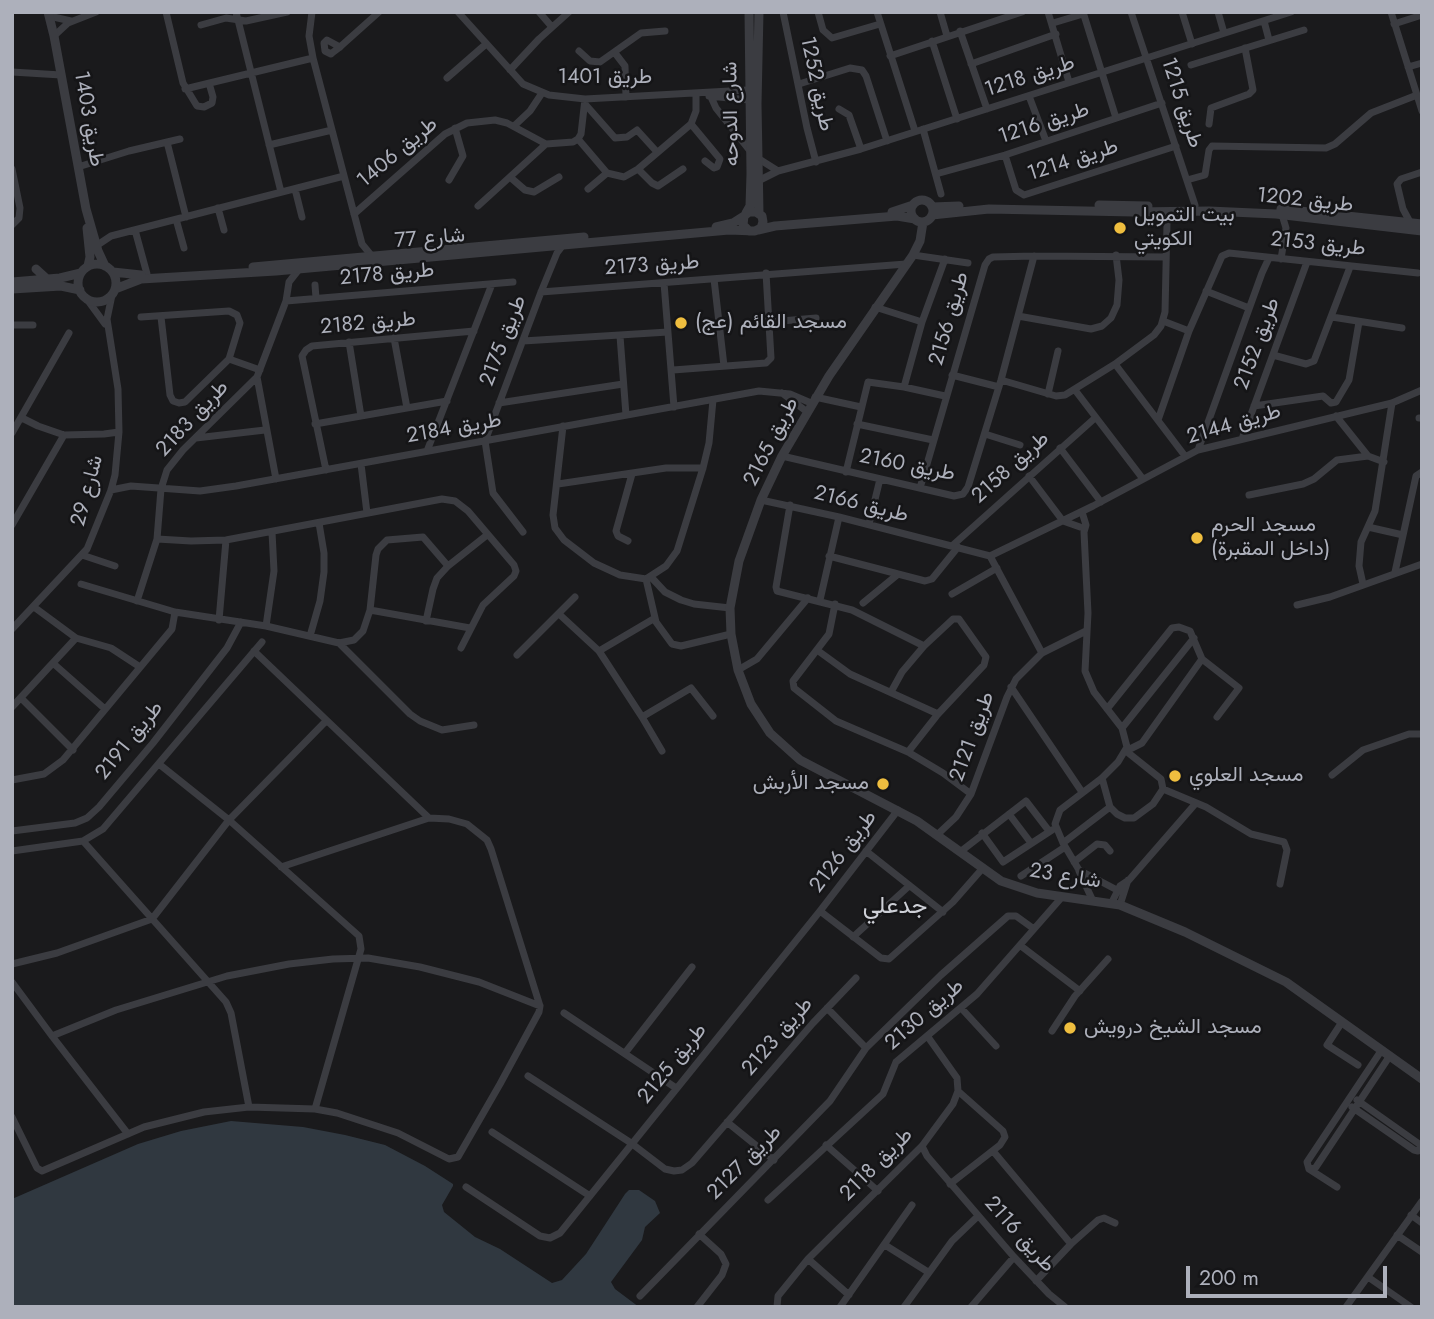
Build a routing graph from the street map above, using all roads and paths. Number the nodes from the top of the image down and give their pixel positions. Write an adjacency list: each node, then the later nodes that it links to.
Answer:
1 (96, 12): 27 (street, طريق 1403)
2 (166, 12): 65 (street)
3 (287, 12): 26 (street)
4 (312, 12): 50 (street)
5 (379, 12): 45 (street)
6 (458, 12): 43 (street, طريق 1401)
7 (539, 12): 33 (street)
8 (569, 12): 33 (street)
9 (749, 12): 72 (street, شارع الدوحه)
10 (759, 12): 72 (street, شارع الدوحه)
11 (783, 12): 64 (street, طريق 1252)
12 (818, 12): 30 (street)
13 (877, 12): 30 (street)
14 (940, 12): 40 (street)
15 (1022, 12): 24 (street)
16 (1048, 12): 29 (street)
17 (1131, 12): 51 (street, طريق 1215)
18 (1182, 12): 44 (street)
19 (1218, 12): 37 (street)
20 (1291, 12): 28 (street, طريق 1218)
21 (1391, 12): 31 (street)
22 (1083, 13): 29 (street); 58 (street)
23 (48, 14): 27 (street, طريق 1403); 39 (street, طريق 1403)
24 (1000, 15): 36 (street)
25 (1422, 15): 31 (street)
26 (237, 16): 32 (street); 59 (street)
27 (72, 20): 39 (street, طريق 1403)
28 (1264, 21): 37 (street, طريق 1218); 41 (street)
29 (1053, 23): 38 (street)
30 (880, 24): 49 (street)
31 (1394, 24): 55 (street)
32 (201, 25)
33 (552, 27): 56 (street)
34 (1304, 30): 41 (street)
35 (665, 31): 48 (street)
36 (960, 31): 40 (street); 53 (street)
37 (1224, 33): 44 (street, طريق 1218)
38 (1056, 34): 53 (street); 62 (street)
39 (54, 36): 60 (street, طريق 1403)
40 (947, 36): 42 (street)
41 (1269, 40): 46 (street)
42 (932, 41): 49 (street); 79 (street)
43 (486, 44): 56 (street, طريق 1401); 61 (street)
44 (1192, 44): 51 (street, طريق 1218)
45 (340, 47)
46 (1245, 48): 54 (street); 81 (street)
47 (579, 51): 48 (street)
48 (615, 53): 70 (street)
49 (890, 56): 85 (street)
50 (313, 58): 59 (street); 84 (street)
51 (1148, 58): 58 (street, طريق 1218); 74 (street, طريق 1215)
52 (1422, 63): 55 (street)
53 (971, 64): 76 (street)
54 (1191, 65)
55 (1408, 67): 68 (street)
56 (510, 70): 66 (street, طريق 1401)
57 (12, 72): 60 (street)
58 (1100, 72): 62 (street, طريق 1218); 78 (street)
59 (251, 73): 63 (street); 92 (street)
60 (61, 75): 100 (street, طريق 1403)
61 (447, 78)
62 (1069, 82): 69 (street, طريق 1218)
63 (209, 83): 65 (street); 65 (street)
64 (799, 84): 88 (street); 99 (street, طريق 1252)
65 (185, 89)
66 (541, 93): 73 (street, طريق 1401); 82 (street)
67 (699, 94): 70 (street, طريق 1401); 71 (street, طريق 1401); 72 (street, طريق 1401); 80 (street)
68 (1417, 94): 77 (street); 112 (street)
69 (1029, 96): 76 (street, طريق 1218); 89 (street)
70 (626, 97): 73 (street, طريق 1401)
71 (710, 97): 72 (street, طريق 1401); 96 (street)
72 (751, 98): 96 (street, شارع الدوحه)
73 (585, 102): 87 (street); 95 (street)
74 (1161, 103): 78 (street, طريق 1216); 93 (street, طريق 1215)
75 (839, 109): 94 (street)
76 (987, 109): 79 (street, طريق 1218)
77 (1422, 111)
78 (1116, 118): 89 (street, طريق 1216)
79 (957, 119): 85 (street, طريق 1218)
80 (691, 124): 95 (street); 98 (street)
81 (1209, 124)
82 (514, 126): 83 (street, طريق 1406); 91 (street, طريق 1406)
83 (455, 128): 111 (street); 127 (street, طريق 1406)
84 (332, 130): 92 (street); 108 (street)
85 (919, 130): 88 (street, طريق 1218); 107 (street)
86 (180, 139): 90 (street)
87 (578, 139): 91 (street); 106 (street)
88 (887, 141): 94 (street, طريق 1218)
89 (1046, 141): 97 (street, طريق 1216)
90 (167, 142): 100 (street); 130 (street)
91 (546, 144): 109 (street)
92 (269, 145): 116 (street)
93 (1177, 146): 97 (street, طريق 1214); 112 (street, طريق 1215)
94 (861, 149): 99 (street, طريق 1218)
95 (657, 152): 102 (street)
96 (755, 155): 104 (street); 113 (street, شارع الدوحه); 128 (street, شارع الدوحه)
97 (1005, 155): 107 (street, طريق 1216)
98 (705, 160)
99 (817, 162): 104 (street, طريق 1218)
100 (78, 167): 122 (street, طريق 1403)
101 (12, 169): 139 (street)
102 (638, 169): 103 (street); 106 (street)
103 (683, 169)
104 (778, 171): 113 (street, طريق 1218)
105 (1422, 172): 123 (street)
106 (607, 173): 115 (street)
107 (936, 174): 117 (street)
108 (344, 176): 114 (street); 127 (street)
109 (509, 177): 110 (street); 120 (street)
110 (559, 177)
111 (449, 180)
112 (1187, 180): 119 (street, طريق 1215)
113 (758, 181): 129 (street, شارع الدوحه)
114 (295, 189): 116 (street); 131 (street)
115 (588, 189)
116 (281, 192): 121 (street)
117 (941, 194)
118 (913, 205): 124 (street); 129 (street); 134 (street)
119 (1195, 205): 124 (street, طريق 1202); 135 (street, طريق 1202)
120 (478, 206)
121 (218, 208): 130 (street); 141 (street)
122 (86, 209): 144 (street, طريق 1403); 166 (street, طريق 1403)
123 (1403, 209): 135 (street); 137 (street)
124 (932, 211): 125 (street, طريق 1202); 134 (street)
125 (1160, 211): 126 (street, طريق 1202); 136 (street)
126 (1173, 211): 136 (street); 143 (street, طريق 1202)
127 (354, 214): 146 (street)
128 (745, 215): 129 (street); 142 (street); 150 (street, شارع 77)
129 (761, 215): 142 (street)
130 (186, 217): 133 (street)
131 (302, 217)
132 (1283, 218): 157 (street)
133 (176, 219): 140 (street); 148 (street)
134 (919, 220): 142 (street, شارع 77); 151 (street, طريق 2165)
135 (1394, 222): 137 (street, طريق 1202)
136 (1167, 223): 155 (street)
137 (1411, 224): 138 (street, طريق 1202)
138 (1422, 224)
139 (12, 225)
140 (135, 230): 145 (street); 170 (street)
141 (223, 230)
142 (754, 231): 149 (street, شارع 77)
143 (1422, 231)
144 (93, 233): 145 (street); 147 (street, طريق 1403)
145 (111, 236): 147 (street)
146 (362, 244): 150 (street); 153 (street)
147 (96, 246): 165 (street, طريق 1403)
148 (184, 248)
149 (554, 249): 163 (street, شارع 77); 182 (street, طريق 2175)
150 (371, 255): 153 (street, شارع 77)
151 (913, 255): 158 (street); 161 (street, طريق 2165)
152 (1116, 255): 154 (street, طريق 2156); 155 (street, طريق 2156); 188 (street)
153 (355, 256): 170 (street, شارع 77)
154 (1034, 256): 188 (street, طريق 2160); 216 (street, طريق 2156)
155 (1166, 257): 193 (street)
156 (1269, 258): 157 (street, طريق 2153); 180 (street, طريق 2153); 187 (street)
157 (1281, 259): 159 (street, طريق 2153)
158 (945, 260): 160 (street); 196 (street)
159 (1307, 262): 162 (street, طريق 2153); 210 (street, طريق 2152)
160 (968, 263)
161 (906, 264): 168 (street, طريق 2173); 186 (street, طريق 2165)
162 (1350, 267): 169 (street, طريق 2153); 191 (street)
163 (300, 268): 167 (street, شارع 77); 174 (street, طريق 2183)
164 (36, 269): 171 (street)
165 (109, 269): 166 (street); 170 (street, شارع 77); 181 (street)
166 (85, 270): 171 (street); 183 (street)
167 (275, 271): 174 (street); 181 (street, شارع 77)
168 (766, 273): 172 (street, طريق 2173); 195 (street)
169 (1418, 273)
170 (147, 274)
171 (47, 279): 173 (street)
172 (714, 279): 176 (street, طريق 2173); 213 (street)
173 (12, 282)
174 (289, 282): 185 (street, طريق 2183)
175 (513, 282): 177 (street, طريق 2178)
176 (664, 283): 182 (street, طريق 2173); 203 (street)
177 (492, 284): 184 (street, طريق 2178); 201 (street)
178 (315, 285): 184 (street)
179 (12, 289): 183 (street)
180 (1206, 291): 187 (street); 202 (street, طريق 2153)
181 (113, 292): 183 (street); 200 (street, شارع 29)
182 (541, 292): 207 (street, طريق 2175)
183 (83, 294): 200 (street, شارع 29)
184 (316, 298): 185 (street, طريق 2178)
185 (286, 301): 215 (street, طريق 2183)
186 (875, 307): 196 (street); 228 (street, طريق 2165)
187 (1249, 309): 253 (street)
188 (1018, 316): 218 (street, طريق 2160)
189 (141, 317): 190 (street)
190 (161, 317): 211 (street); 211 (street)
191 (1332, 317): 194 (street); 210 (street)
192 (817, 318): 195 (street)
193 (1163, 321): 202 (street); 212 (street)
194 (1359, 321): 199 (street); 229 (street)
195 (770, 322): 213 (street)
196 (922, 323): 219 (street)
197 (12, 325): 198 (street)
198 (33, 325)
199 (1402, 328)
200 (108, 331): 243 (street, شارع 29)
201 (474, 331): 206 (street, طريق 2182); 225 (street)
202 (1189, 331): 238 (street, طريق 2153)
203 (668, 332): 205 (street); 214 (street)
204 (69, 333): 236 (street)
205 (620, 335): 207 (street); 217 (street)
206 (394, 338): 208 (street, طريق 2182); 232 (street)
207 (523, 341): 226 (street, طريق 2175)
208 (349, 342): 234 (street); 239 (street, طريق 2182)
209 (1058, 351): 222 (street)
210 (1273, 355): 229 (street, طريق 2152)
211 (229, 359): 215 (street)
212 (1115, 364): 220 (street); 238 (street)
213 (724, 366): 214 (street)
214 (673, 370): 230 (street)
215 (258, 373): 242 (street, طريق 2183); 247 (street, طريق 2183)
216 (952, 376): 218 (street); 223 (street, طريق 2156)
217 (623, 384): 226 (street); 233 (street)
218 (1000, 384): 222 (street); 245 (street, طريق 2160)
219 (904, 387): 223 (street); 231 (street)
220 (1074, 390): 222 (street); 237 (street)
221 (1422, 390): 227 (street, طريق 2144)
222 (1048, 394)
223 (945, 396): 249 (street, طريق 2156)
224 (713, 400): 228 (street, طريق 2184); 230 (street, طريق 2184); 260 (street)
225 (447, 401): 232 (street); 254 (street)
226 (499, 402): 250 (street, طريق 2175)
227 (1392, 403): 235 (street, طريق 2144); 258 (street)
228 (811, 404): 231 (street, طريق 2184); 255 (street, طريق 2165)
229 (1254, 405): 248 (street, طريق 2152)
230 (674, 407): 233 (street, طريق 2184)
231 (861, 407): 240 (street)
232 (407, 408): 234 (street)
233 (626, 415): 241 (street, طريق 2184)
234 (361, 416): 239 (street)
235 (1336, 416): 248 (street, طريق 2144); 257 (street)
236 (22, 418): 244 (street); 246 (street)
237 (1095, 418): 252 (street, طريق 2158); 269 (street)
238 (1158, 420): 256 (street)
239 (315, 424): 261 (street, طريق 2182)
240 (857, 424): 249 (street); 262 (street)
241 (563, 426): 250 (street, طريق 2184); 270 (street)
242 (265, 430): 247 (street); 267 (street, طريق 2183)
243 (119, 432): 246 (street); 265 (street, شارع 29)
244 (12, 433)
245 (985, 434): 251 (street); 272 (street, طريق 2160)
246 (64, 435): 286 (street)
247 (196, 438): 273 (street, طريق 2183)
248 (1242, 439): 253 (street, طريق 2144)
249 (933, 440): 272 (street, طريق 2156)
250 (485, 441): 254 (street, طريق 2184); 289 (street)
251 (1020, 445)
252 (1060, 448): 266 (street, طريق 2158); 277 (street)
253 (1198, 450): 256 (street, طريق 2144)
254 (427, 452): 259 (street, طريق 2184)
255 (782, 456): 262 (street, طريق 2160); 276 (street, طريق 2165)
256 (1185, 456): 269 (street, طريق 2144)
257 (1368, 456): 258 (street); 275 (street)
258 (1384, 462): 287 (street)
259 (361, 464): 261 (street, طريق 2184); 280 (street)
260 (703, 468): 264 (street); 306 (street)
261 (326, 470): 267 (street, طريق 2184)
262 (846, 472): 268 (street, طريق 2160)
263 (1422, 472): 292 (street)
264 (632, 474): 270 (street); 295 (street)
265 (115, 475): 271 (street, طريق 2184); 274 (street, شارع 29)
266 (1029, 476): 283 (street); 296 (street, طريق 2158)
267 (276, 479): 273 (street, طريق 2184)
268 (880, 479): 272 (street, طريق 2160); 285 (street)
269 (1143, 479): 277 (street, طريق 2144)
270 (558, 484): 306 (street)
271 (131, 486): 273 (street, طريق 2184); 274 (street, طريق 2184)
272 (920, 488)
273 (162, 489): 293 (street, طريق 2183)
274 (111, 490): 297 (street, شارع 29)
275 (1249, 495)
276 (761, 500): 278 (street, طريق 2166); 318 (street, طريق 2165)
277 (1101, 502): 279 (street, طريق 2144)
278 (790, 505): 282 (street, طريق 2166); 311 (street)
279 (1093, 506): 281 (street, طريق 2144); 288 (street)
280 (367, 513): 284 (street); 291 (street)
281 (1079, 514): 283 (street, طريق 2144); 288 (street)
282 (839, 517): 285 (street, طريق 2166); 298 (street)
283 (1063, 522): 288 (street); 299 (street, طريق 2144)
284 (319, 523): 290 (street); 331 (street)
285 (869, 524): 296 (street, طريق 2166)
286 (12, 525)
287 (1368, 527): 292 (street); 308 (street)
288 (1084, 528): 329 (street)
289 (523, 532)
290 (272, 533): 294 (street); 326 (street)
291 (487, 535): 302 (street); 327 (street)
292 (1403, 535): 304 (street)
293 (157, 539): 294 (street); 313 (street, طريق 2183)
294 (226, 540): 323 (street)
295 (628, 541)
296 (955, 546): 299 (street, طريق 2166); 305 (street, طريق 2158)
297 (82, 555): 301 (street); 317 (street, شارع 29)
298 (829, 556): 305 (street); 312 (street)
299 (990, 556): 303 (street)
300 (1422, 564): 304 (street)
301 (115, 566)
302 (448, 566): 319 (street); 324 (street)
303 (997, 568): 309 (street); 341 (street)
304 (1395, 572): 308 (street)
305 (897, 575): 314 (street)
306 (648, 578): 318 (street); 322 (street)
307 (81, 584): 313 (street)
308 (1363, 584): 316 (street)
309 (952, 594)
310 (575, 597): 321 (street)
311 (808, 598): 312 (street); 346 (street)
312 (820, 600): 315 (street)
313 (137, 601): 320 (street)
314 (863, 603)
315 (835, 604): 336 (street); 339 (street)
316 (1297, 605)
317 (34, 607): 328 (street, شارع 29); 332 (street)
318 (730, 608): 330 (street, طريق 2165)
319 (370, 611): 324 (street); 335 (street)
320 (175, 612): 323 (street); 345 (street)
321 (559, 614): 338 (street); 342 (street)
322 (655, 618): 330 (street); 338 (street)
323 (219, 620): 325 (street)
324 (426, 621): 327 (street)
325 (241, 622): 326 (street); 379 (street, طريق 2191)
326 (265, 626): 331 (street)
327 (470, 628): 337 (street)
328 (12, 629)
329 (1086, 631): 341 (street, طريق 2121); 352 (street)
330 (731, 634): 346 (street, طريق 2165)
331 (310, 636): 335 (street)
332 (76, 638): 344 (street); 345 (street)
333 (1194, 638): 343 (street); 352 (street); 359 (street)
334 (262, 642): 340 (street)
335 (339, 643): 358 (street)
336 (924, 646): 348 (street); 353 (street)
337 (461, 648)
338 (599, 650): 355 (street)
339 (817, 650): 348 (street); 364 (street)
340 (254, 651): 357 (street); 365 (street)
341 (1042, 653): 347 (street, طريق 2121)
342 (517, 655)
343 (1202, 659): 356 (street); 363 (street)
344 (54, 664): 349 (street); 351 (street)
345 (140, 667): 351 (street)
346 (738, 670): 374 (street, شارع 23)
347 (1011, 687): 370 (street); 371 (street, طريق 2121)
348 (891, 692): 353 (street)
349 (22, 699): 350 (street); 361 (street)
350 (12, 708)
351 (105, 709): 361 (street)
352 (1107, 709): 359 (street)
353 (938, 714): 364 (street)
354 (713, 716): 355 (street)
355 (642, 717): 362 (street)
356 (1217, 717)
357 (326, 721): 376 (street); 377 (street)
358 (474, 725)
359 (1122, 728): 363 (street)
360 (1422, 734): 366 (street)
361 (73, 750): 368 (street)
362 (662, 751)
363 (1126, 751): 367 (street); 369 (street)
364 (908, 752): 371 (street)
365 (159, 764): 377 (street); 382 (street)
366 (1332, 775)
367 (1102, 778): 370 (street); 373 (street)
368 (12, 779)
369 (1163, 789): 372 (street); 373 (street)
370 (1082, 792): 378 (street)
371 (971, 794): 381 (street, طريق 2121)
372 (1196, 803): 394 (street); 395 (street)
373 (1110, 807): 384 (street)
374 (898, 810): 381 (street, شارع 23); 386 (street, طريق 2126)
375 (1009, 814): 378 (street, شارع 23); 380 (street); 383 (street)
376 (429, 818): 390 (street); 417 (street)
377 (229, 820): 390 (street); 405 (street)
378 (1052, 829): 383 (street); 384 (street, شارع 23)
379 (12, 831)
380 (982, 833): 383 (street); 388 (street)
381 (938, 834): 388 (street, شارع 23)
382 (83, 841): 385 (street); 405 (street)
383 (1031, 844)
384 (1064, 845): 389 (street, شارع 23); 393 (street)
385 (12, 851)
386 (866, 851): 396 (street); 402 (street, طريق 2126)
387 (1110, 851): 389 (street)
388 (960, 852): 391 (street, شارع 23)
389 (1074, 862): 392 (street, شارع 23)
390 (281, 867): 409 (street)
391 (982, 869): 398 (street, شارع 23); 403 (street, طريق 2126)
392 (1079, 870): 397 (street, شارع 23); 400 (street)
393 (1021, 876)
394 (1129, 880): 397 (street); 401 (street)
395 (1280, 884)
396 (909, 886): 403 (street); 407 (street)
397 (1117, 890): 401 (street)
398 (1048, 895): 399 (street, شارع 23); 404 (street)
399 (1062, 897): 400 (street, شارع 23); 404 (street, طريق 2130)
400 (1092, 900): 401 (street, شارع 23)
401 (1116, 904): 421 (street, شارع 23)
402 (820, 911): 407 (street, طريق 2126); 432 (street, طريق 2125)
403 (943, 912): 407 (street, طريق 2126)
404 (1048, 912): 406 (street, طريق 2130)
405 (152, 919): 411 (street); 415 (street)
406 (1034, 929): 408 (street, طريق 2130); 426 (street, طريق 2127)
407 (853, 937)
408 (1021, 946): 416 (street); 419 (street, طريق 2130)
409 (358, 958): 415 (street); 417 (street); 437 (street)
410 (1108, 959): 416 (street)
411 (12, 964)
412 (692, 967): 427 (street)
413 (856, 978): 418 (street, طريق 2123)
414 (12, 982): 423 (street)
415 (207, 982): 423 (street); 436 (street)
416 (1080, 991): 422 (street)
417 (540, 1006): 437 (street)
418 (827, 1008): 426 (street); 439 (street, طريق 2123)
419 (962, 1009): 424 (street, طريق 2130); 425 (street)
420 (564, 1013): 427 (street)
421 (1342, 1022): 428 (street, شارع 23); 429 (street)
422 (1052, 1031)
423 (52, 1036): 441 (street)
424 (928, 1037): 433 (street); 444 (street, طريق 2130)
425 (996, 1046)
426 (866, 1048): 449 (street, طريق 2127)
427 (625, 1054): 432 (street)
428 (1385, 1054): 431 (street, شارع 23); 434 (street); 435 (street)
429 (1358, 1065)
430 (528, 1076): 443 (street)
431 (1422, 1079)
432 (676, 1088): 443 (street, طريق 2125)
433 (958, 1091): 446 (street, طريق 2118); 448 (street)
434 (1348, 1100): 435 (street); 442 (street)
435 (1357, 1105): 445 (street); 447 (street)
436 (248, 1107): 437 (street); 441 (street)
437 (315, 1110)
438 (12, 1117): 441 (street)
439 (727, 1122): 443 (street, طريق 2123); 449 (street)
440 (492, 1132): 455 (street)
441 (128, 1134)
442 (1322, 1139): 445 (street); 450 (street)
443 (631, 1143): 455 (street, طريق 2125)
444 (826, 1145): 454 (street); 456 (street, طريق 2130)
445 (1331, 1145): 450 (street)
446 (922, 1146): 451 (street, طريق 2116); 454 (street, طريق 2118)
447 (1422, 1146)
448 (993, 1151): 451 (street); 465 (street, طريق 2116)
449 (774, 1160): 463 (street, طريق 2127)
450 (1309, 1168): 453 (street)
451 (950, 1184): 460 (street, طريق 2116)
452 (466, 1187): 455 (street, طريق 2125)
453 (1337, 1187)
454 (878, 1191): 469 (street, طريق 2118)
455 (590, 1196)
456 (768, 1200)
457 (1422, 1200): 459 (street)
458 (912, 1205): 466 (street)
459 (1411, 1215): 462 (street); 464 (street)
460 (978, 1216): 468 (street, طريق 2116); 470 (street)
461 (1115, 1223): 465 (street)
462 (1422, 1223)
463 (699, 1234): 474 (street, طريق 2127); 476 (street)
464 (1397, 1235): 467 (street); 471 (street)
465 (1071, 1244): 472 (street)
466 (885, 1245): 470 (street); 473 (street)
467 (1422, 1252)
468 (1014, 1257): 472 (street, طريق 2116); 480 (street)
469 (808, 1259): 473 (street); 477 (street, طريق 2118)
470 (928, 1272): 479 (street)
471 (1368, 1277): 482 (street); 483 (street)
472 (1036, 1281): 475 (street, طريق 2116)
473 (849, 1295): 478 (street)
474 (640, 1296)
475 (1053, 1303): 481 (street, طريق 2116)
476 (697, 1307)
477 (777, 1307)
478 (840, 1307)
479 (904, 1307)
480 (971, 1307)
481 (1065, 1307)
482 (1346, 1307)
483 (1411, 1307)

